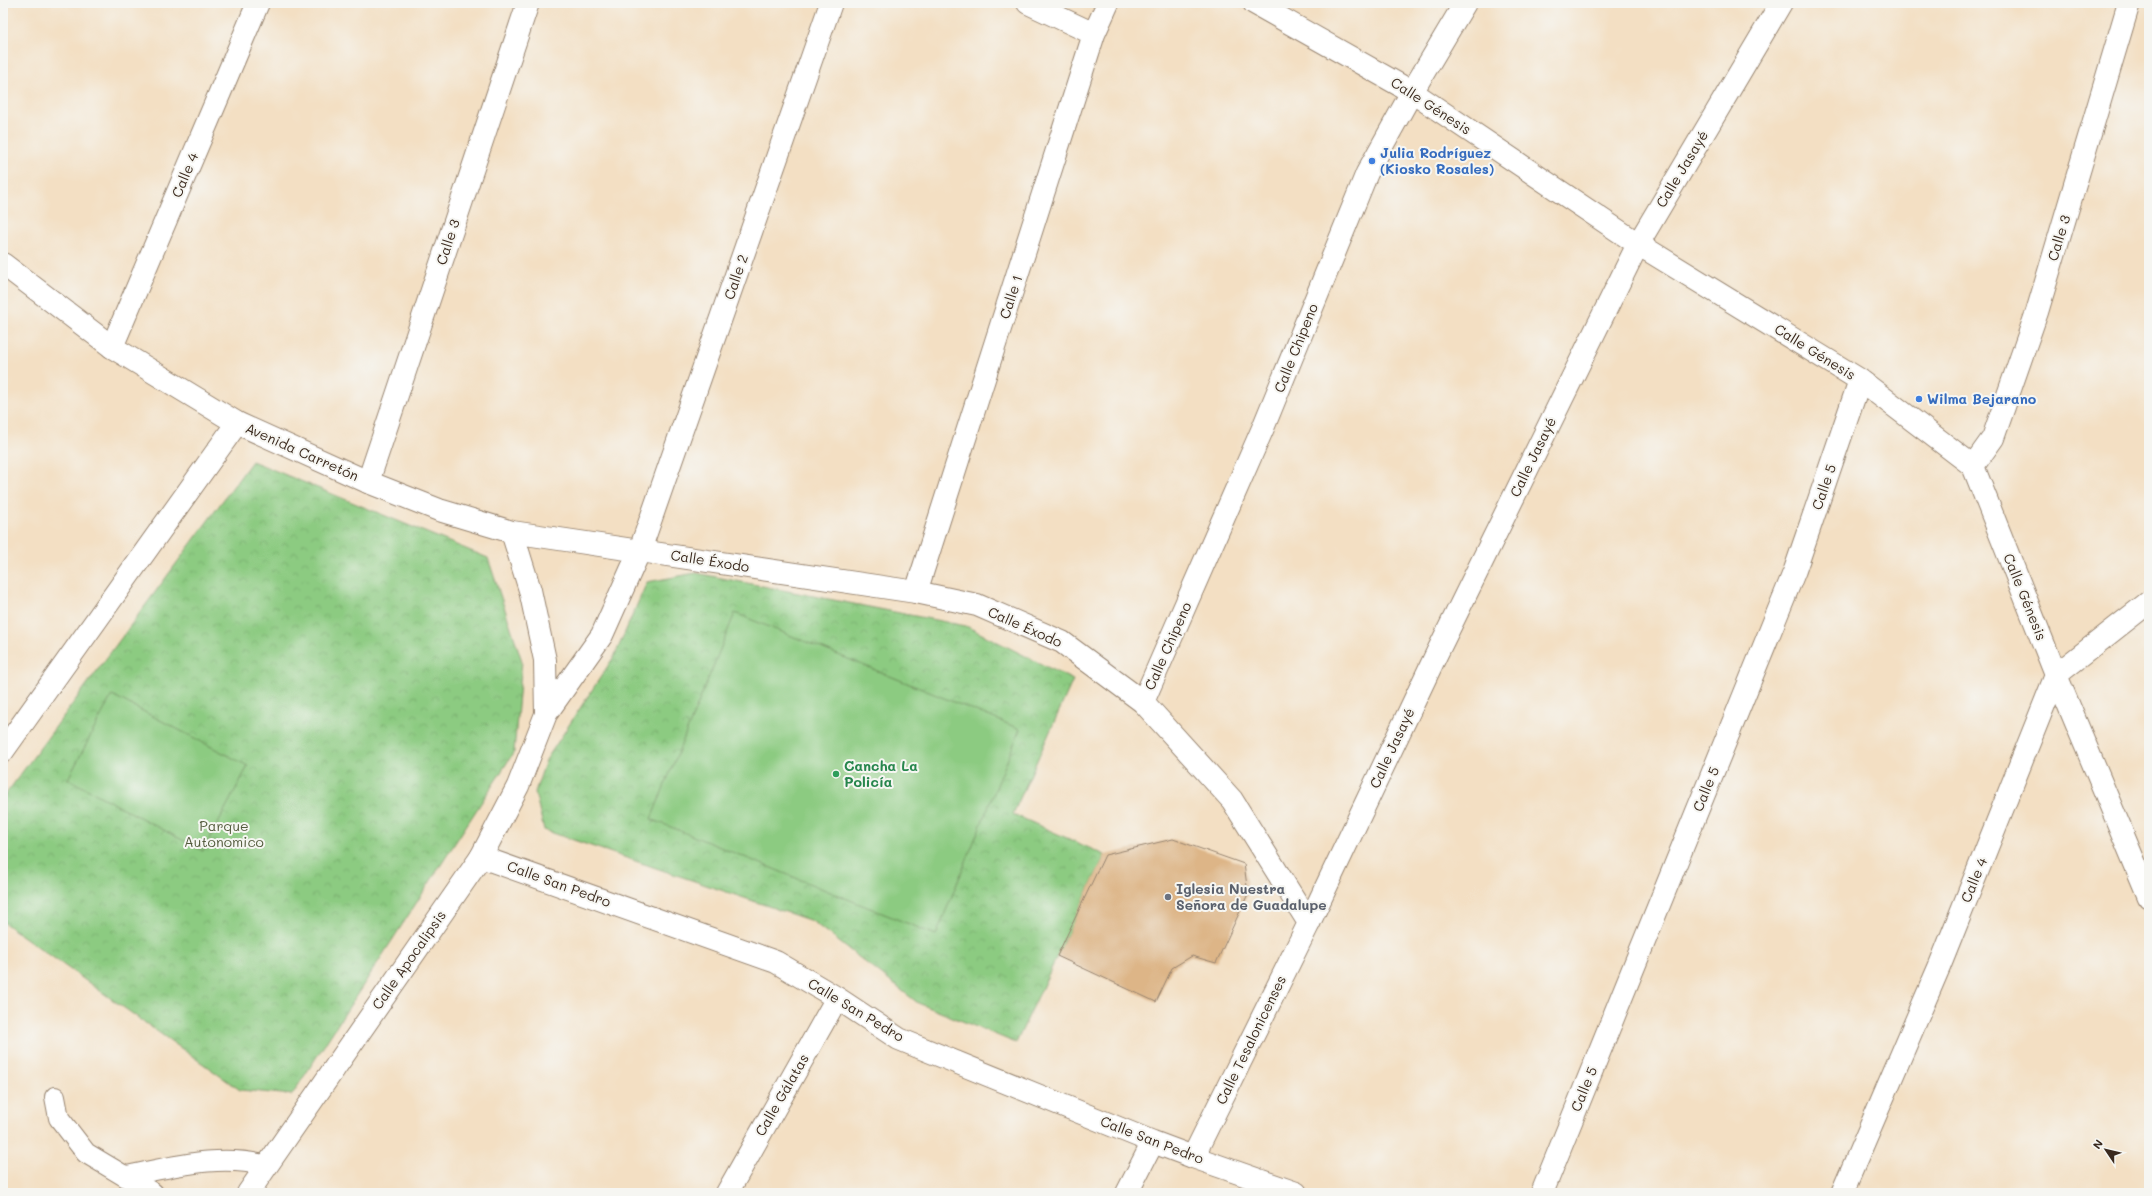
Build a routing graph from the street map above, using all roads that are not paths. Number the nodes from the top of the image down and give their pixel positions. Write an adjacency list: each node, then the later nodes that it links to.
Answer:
1 (258, 3): 14 (street, Calle 4)
2 (528, 3): 18 (street, Calle 3)
3 (831, 3): 20 (street, Calle 2)
4 (1028, 3): 10 (street)
5 (1108, 3): 10 (street, Calle 1)
6 (1254, 3): 11 (street, Calle Génesis)
7 (1465, 3): 11 (street, Calle Chipeno)
8 (1781, 3): 12 (street, Calle Jasayé)
9 (2129, 3): 17 (street, Calle 3)
10 (1094, 34): 21 (street, Calle 1)
11 (1412, 92): 12 (street, Calle Génesis); 24 (street, Calle Chipeno)
12 (1638, 244): 15 (street, Calle Génesis); 29 (street, Calle Jasayé)
13 (3, 264): 14 (street, Avenida Carretón)
14 (112, 347): 16 (street, Avenida Carretón)
15 (1860, 380): 17 (street, Calle Génesis); 41 (street, Calle 5)
16 (238, 423): 18 (street, Avenida Carretón); 26 (street)
17 (1973, 466): 23 (street, Calle Génesis)
18 (368, 482): 19 (street, Avenida Carretón)
19 (512, 532): 20 (street, Avenida Carretón); 25 (street, Calle Apocalipsis)
20 (640, 550): 21 (street, Calle Éxodo); 25 (street, Calle Apocalipsis)
21 (916, 592): 24 (street, Calle Éxodo)
22 (2149, 602): 23 (street)
23 (2056, 675): 28 (street, Calle Génesis); 42 (street, Calle 4)
24 (1143, 702): 29 (street, Calle Éxodo)
25 (546, 714): 27 (street, Calle Apocalipsis)
26 (3, 751)
27 (481, 857): 30 (street, Calle San Pedro); 34 (street, Calle Apocalipsis)
28 (2149, 897)
29 (1309, 923): 33 (street, Calle Tesalonicenses)
30 (837, 998): 32 (street, Calle San Pedro); 38 (street, Calle Gálatas)
31 (55, 1097): 35 (lane)
32 (1153, 1142): 33 (street, Calle San Pedro); 39 (street)
33 (1193, 1157): 40 (street, Calle San Pedro)
34 (267, 1166): 35 (lane); 37 (street, Calle Apocalipsis)
35 (126, 1176): 36 (lane)
36 (153, 1193)
37 (248, 1193)
38 (727, 1193)
39 (1127, 1193)
40 (1296, 1193)
41 (1542, 1193)
42 (1842, 1193)

